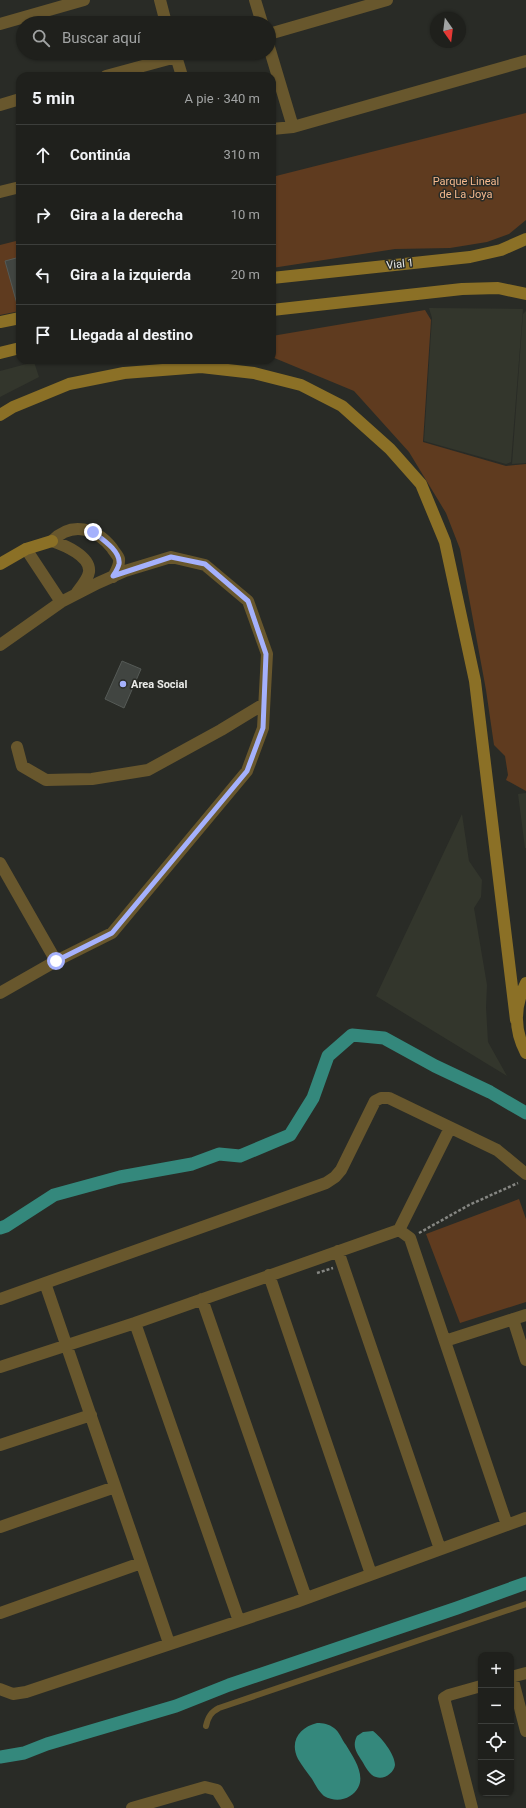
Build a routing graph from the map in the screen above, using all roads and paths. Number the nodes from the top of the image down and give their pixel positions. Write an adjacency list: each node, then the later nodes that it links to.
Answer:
1 (84, 0): 5 (street)
2 (160, 0): 6 (street)
3 (255, 0): 7 (street)
4 (387, 0): 10 (street)
5 (28, 16)
6 (164, 16)
7 (260, 16)
8 (16, 19): 9 (street)
9 (0, 24)
10 (276, 32)
11 (159, 60): 15 (street)
12 (177, 60): 16 (street)
13 (273, 60): 19 (street)
14 (526, 61): 19 (street)
15 (119, 72)
16 (181, 72)
17 (16, 100): 18 (street)
18 (0, 105)
19 (293, 127): 20 (street)
20 (276, 129)
21 (16, 188): 22 (street)
22 (0, 192)
23 (526, 240): 24 (street, Vial 1)
24 (276, 278)
25 (526, 294): 26 (street)
26 (276, 310)
27 (16, 319): 28 (street)
28 (0, 322)
29 (16, 349): 30 (street)
30 (0, 353)
31 (0, 415): 45 (street)
32 (52, 541): 33 (street); 35 (street); 36 (street)
33 (26, 549): 34 (street); 37 (street)
34 (0, 564)
35 (113, 576): 36 (street); 39 (street)
36 (75, 595): 37 (street)
37 (61, 602): 38 (street)
38 (0, 644)
39 (264, 704): 40 (street); 42 (street)
40 (17, 747)
41 (0, 863): 42 (street)
42 (56, 961): 44 (street)
43 (526, 982): 45 (street)
44 (0, 993)
45 (516, 1020): 46 (street)
46 (526, 1053)
47 (450, 1128): 48 (street); 49 (street); 55 (street)
48 (524, 1178): 50 (path)
49 (399, 1230): 50 (street); 51 (street)
50 (410, 1238): 61 (street)
51 (338, 1251): 52 (street); 54 (street)
52 (343, 1265): 53 (path); 71 (street)
53 (315, 1274)
54 (269, 1275): 57 (street); 73 (street)
55 (45, 1283): 56 (street); 62 (street)
56 (0, 1299)
57 (202, 1299): 60 (street); 74 (street)
58 (526, 1315): 59 (street)
59 (513, 1319): 61 (street); 63 (street)
60 (135, 1323): 62 (street); 77 (street)
61 (445, 1341): 69 (street)
62 (67, 1344): 64 (street); 65 (street)
63 (526, 1360)
64 (0, 1367)
65 (91, 1415): 66 (street); 67 (street)
66 (0, 1445)
67 (115, 1487): 70 (street); 72 (street)
68 (526, 1518): 69 (street)
69 (507, 1525): 71 (street)
70 (0, 1527)
71 (440, 1549): 73 (street)
72 (141, 1563): 76 (street); 78 (street)
73 (370, 1574): 74 (street)
74 (306, 1598): 77 (street)
75 (526, 1604): 84 (lane)
76 (0, 1613)
77 (239, 1621): 78 (street)
78 (169, 1643): 83 (street)
79 (526, 1673): 80 (street)
80 (514, 1676)
81 (514, 1685): 85 (street)
82 (478, 1687): 86 (street)
83 (0, 1689)
84 (206, 1726)
85 (526, 1731)
86 (470, 1807)
87 (132, 1808): 88 (street)
88 (228, 1808)

